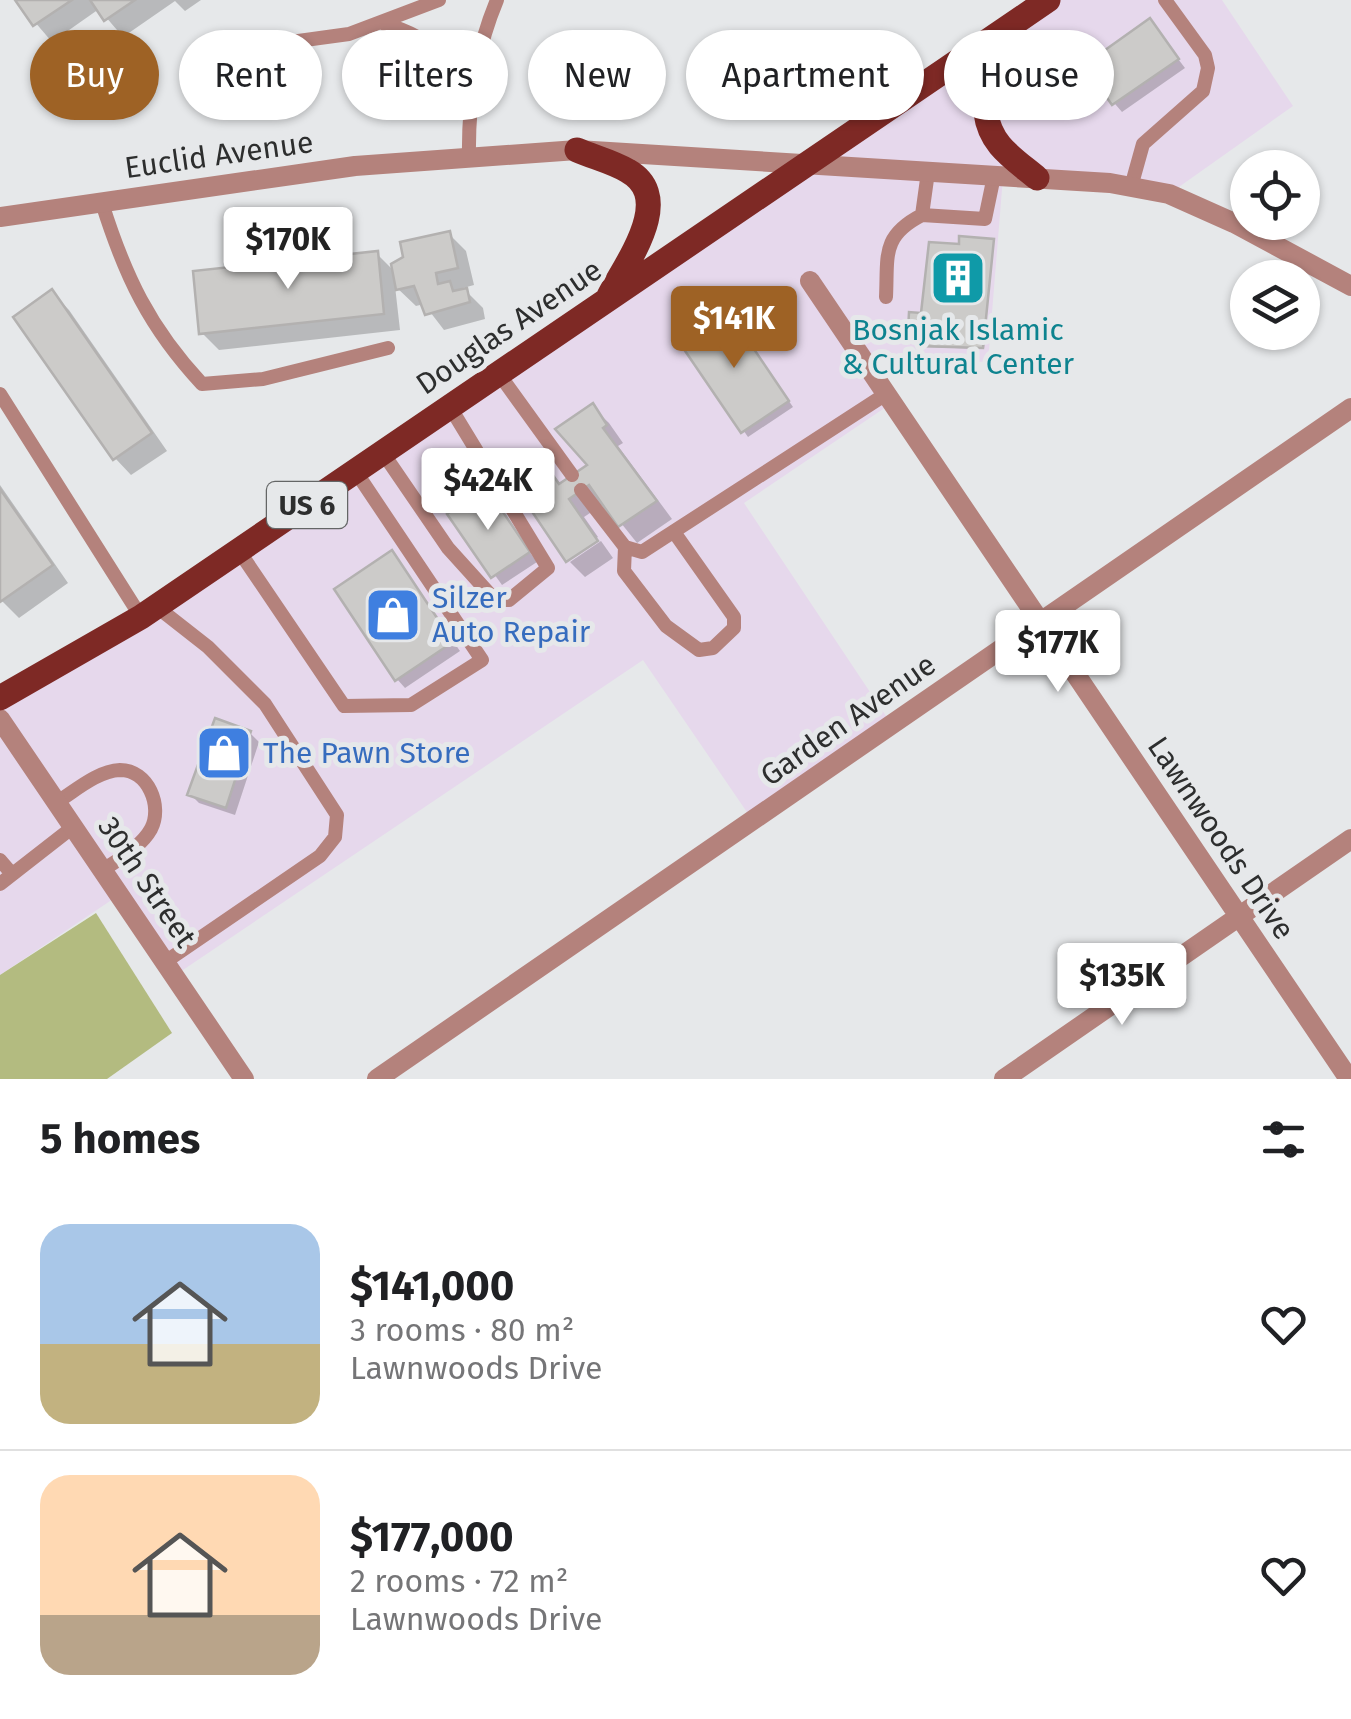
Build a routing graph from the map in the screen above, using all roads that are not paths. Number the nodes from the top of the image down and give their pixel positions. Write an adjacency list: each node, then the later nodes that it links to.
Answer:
1 (439, 0): 5 (lane)
2 (497, 0): 7 (lane)
3 (1048, 0): 8 (main road, Douglas Avenue / US 6)
4 (1165, 0): 19 (lane)
5 (386, 24): 6 (lane); 9 (lane)
6 (399, 30)
7 (487, 30)
8 (1005, 30)
9 (322, 38)
10 (944, 71): 15 (main road, Douglas Avenue / US 6)
11 (468, 120): 14 (lane)
12 (987, 120): 18 (main road)
13 (577, 150): 14 (street, Euclid Avenue); 15 (street, Euclid Avenue); 26 (main road)
14 (469, 158): 20 (street, Euclid Avenue)
15 (807, 164): 16 (street, Euclid Avenue); 26 (main road, Douglas Avenue / US 6)
16 (928, 172): 17 (street, Euclid Avenue); 21 (lane)
17 (994, 176): 18 (street, Euclid Avenue); 21 (lane)
18 (1037, 178): 19 (street, Euclid Avenue)
19 (1131, 187): 24 (street, Euclid Avenue)
20 (102, 203): 22 (street, Euclid Avenue); 27 (lane)
21 (922, 215): 25 (lane)
22 (0, 218)
23 (810, 281): 30 (street, Lawnwoods Drive)
24 (1351, 286)
25 (886, 298)
26 (606, 300): 28 (main road, Douglas Avenue / US 6)
27 (388, 348)
28 (499, 374): 31 (main road, Douglas Avenue / US 6); 36 (lane)
29 (0, 394): 42 (lane)
30 (886, 394): 39 (lane); 43 (street, Lawnwoods Drive)
31 (450, 407): 33 (main road, Douglas Avenue / US 6); 34 (lane)
32 (1351, 408): 43 (street, Garden Avenue)
33 (383, 453): 35 (main road, Douglas Avenue / US 6); 38 (lane)
34 (487, 469): 38 (lane); 38 (lane)
35 (356, 472): 41 (main road, Douglas Avenue / US 6); 41 (lane)
36 (572, 475)
37 (582, 490): 40 (lane)
38 (422, 510)
39 (674, 532): 40 (lane); 40 (lane)
40 (626, 547)
41 (238, 551): 42 (main road, Douglas Avenue / US 6)
42 (149, 612): 44 (main road, Douglas Avenue / US 6); 53 (lane)
43 (1040, 624): 52 (street, Lawnwoods Drive); 55 (street, Garden Avenue)
44 (0, 698)
45 (0, 718): 46 (street, 30th Street)
46 (56, 802): 47 (street, 30th Street); 50 (lane)
47 (73, 826): 50 (street, 30th Street); 51 (lane)
48 (1351, 839): 52 (street)
49 (0, 860): 51 (lane)
50 (102, 870): 53 (street, 30th Street)
51 (6, 879)
52 (1239, 917): 56 (street); 57 (street, Lawnwoods Drive)
53 (165, 962): 54 (street, 30th Street)
54 (244, 1079)
55 (377, 1079)
56 (1004, 1079)
57 (1349, 1079)

